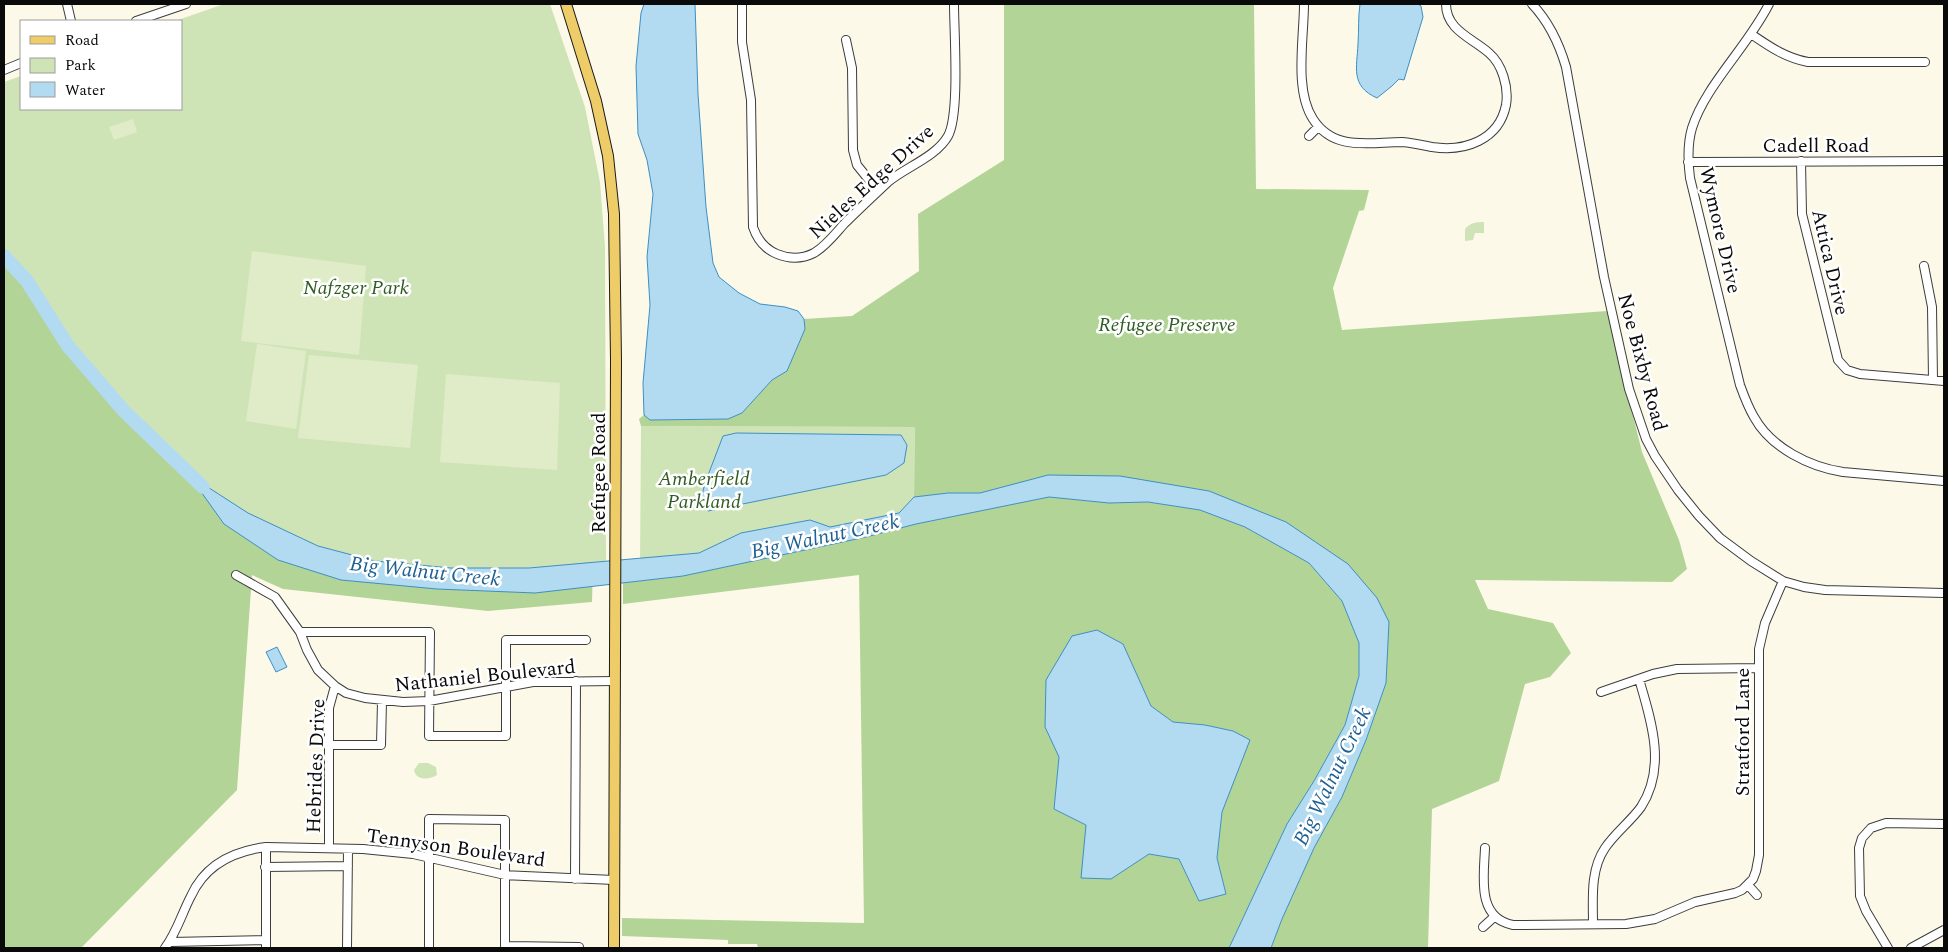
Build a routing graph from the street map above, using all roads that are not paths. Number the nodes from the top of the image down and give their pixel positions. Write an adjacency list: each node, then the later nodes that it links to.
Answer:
1 (67, 4): 10 (street)
2 (186, 4): 11 (street)
3 (566, 4): 35 (main road, Refugee Road)
4 (742, 4): 22 (street, Nieles Edge Drive)
5 (954, 4): 22 (street, Nieles Edge Drive)
6 (1304, 4): 17 (street)
7 (1446, 4): 17 (street)
8 (1532, 4): 28 (street, Noe Bixby Road)
9 (1769, 4): 12 (street, Wymore Drive)
10 (70, 20)
11 (139, 20)
12 (1751, 34): 14 (street); 21 (street, Wymore Drive)
13 (846, 40): 22 (street)
14 (1925, 62)
15 (20, 63): 16 (street)
16 (4, 70)
17 (1318, 126): 18 (street)
18 (1309, 136)
19 (1801, 161): 20 (street, Cadell Road); 21 (street, Cadell Road); 24 (street, Attica Drive)
20 (1944, 161)
21 (1688, 162): 26 (street, Wymore Drive)
22 (878, 191)
23 (1924, 266): 24 (street)
24 (1933, 380): 25 (street)
25 (1944, 381)
26 (1944, 481)
27 (236, 575): 30 (street, Nathaniel Boulevard)
28 (1783, 581): 29 (street, Noe Bixby Road); 32 (street, Stratford Lane)
29 (1944, 593)
30 (300, 632): 36 (street, Nathaniel Boulevard); 40 (street)
31 (586, 640): 37 (street)
32 (1758, 668): 33 (street); 55 (street, Stratford Lane)
33 (1639, 679): 38 (street); 58 (street)
34 (576, 681): 35 (street, Nathaniel Boulevard); 37 (street, Nathaniel Boulevard); 53 (street)
35 (615, 681): 54 (main road, Refugee Road)
36 (335, 686): 39 (street, Nathaniel Boulevard); 41 (street, Hebrides Drive)
37 (506, 686): 40 (street, Nathaniel Boulevard); 40 (street)
38 (1601, 692)
39 (382, 701): 40 (street, Nathaniel Boulevard); 41 (street)
40 (429, 701)
41 (329, 745): 46 (street, Hebrides Drive)
42 (1860, 824): 44 (street)
43 (1944, 824): 44 (street)
44 (1865, 833): 68 (street)
45 (266, 847): 46 (street, Tennyson Boulevard); 51 (street); 62 (street, Tennyson Boulevard)
46 (329, 848): 48 (street, Tennyson Boulevard)
47 (1485, 848): 57 (street)
48 (348, 849): 49 (street, Tennyson Boulevard); 50 (street)
49 (428, 857): 52 (street, Tennyson Boulevard); 52 (street); 66 (street)
50 (348, 866): 51 (street); 65 (street)
51 (266, 867): 61 (street)
52 (505, 875): 53 (street, Tennyson Boulevard); 63 (street)
53 (575, 879): 54 (street, Tennyson Boulevard)
54 (614, 880): 67 (main road, Refugee Road)
55 (1748, 885): 56 (street); 58 (street)
56 (1757, 895)
57 (1494, 917): 58 (street); 59 (street)
58 (1593, 924)
59 (1483, 927)
60 (1944, 930): 69 (street)
61 (266, 940): 62 (street); 64 (street)
62 (167, 945)
63 (579, 947)
64 (266, 948)
65 (348, 948)
66 (429, 948)
67 (614, 948)
68 (1888, 948)
69 (1911, 948)

